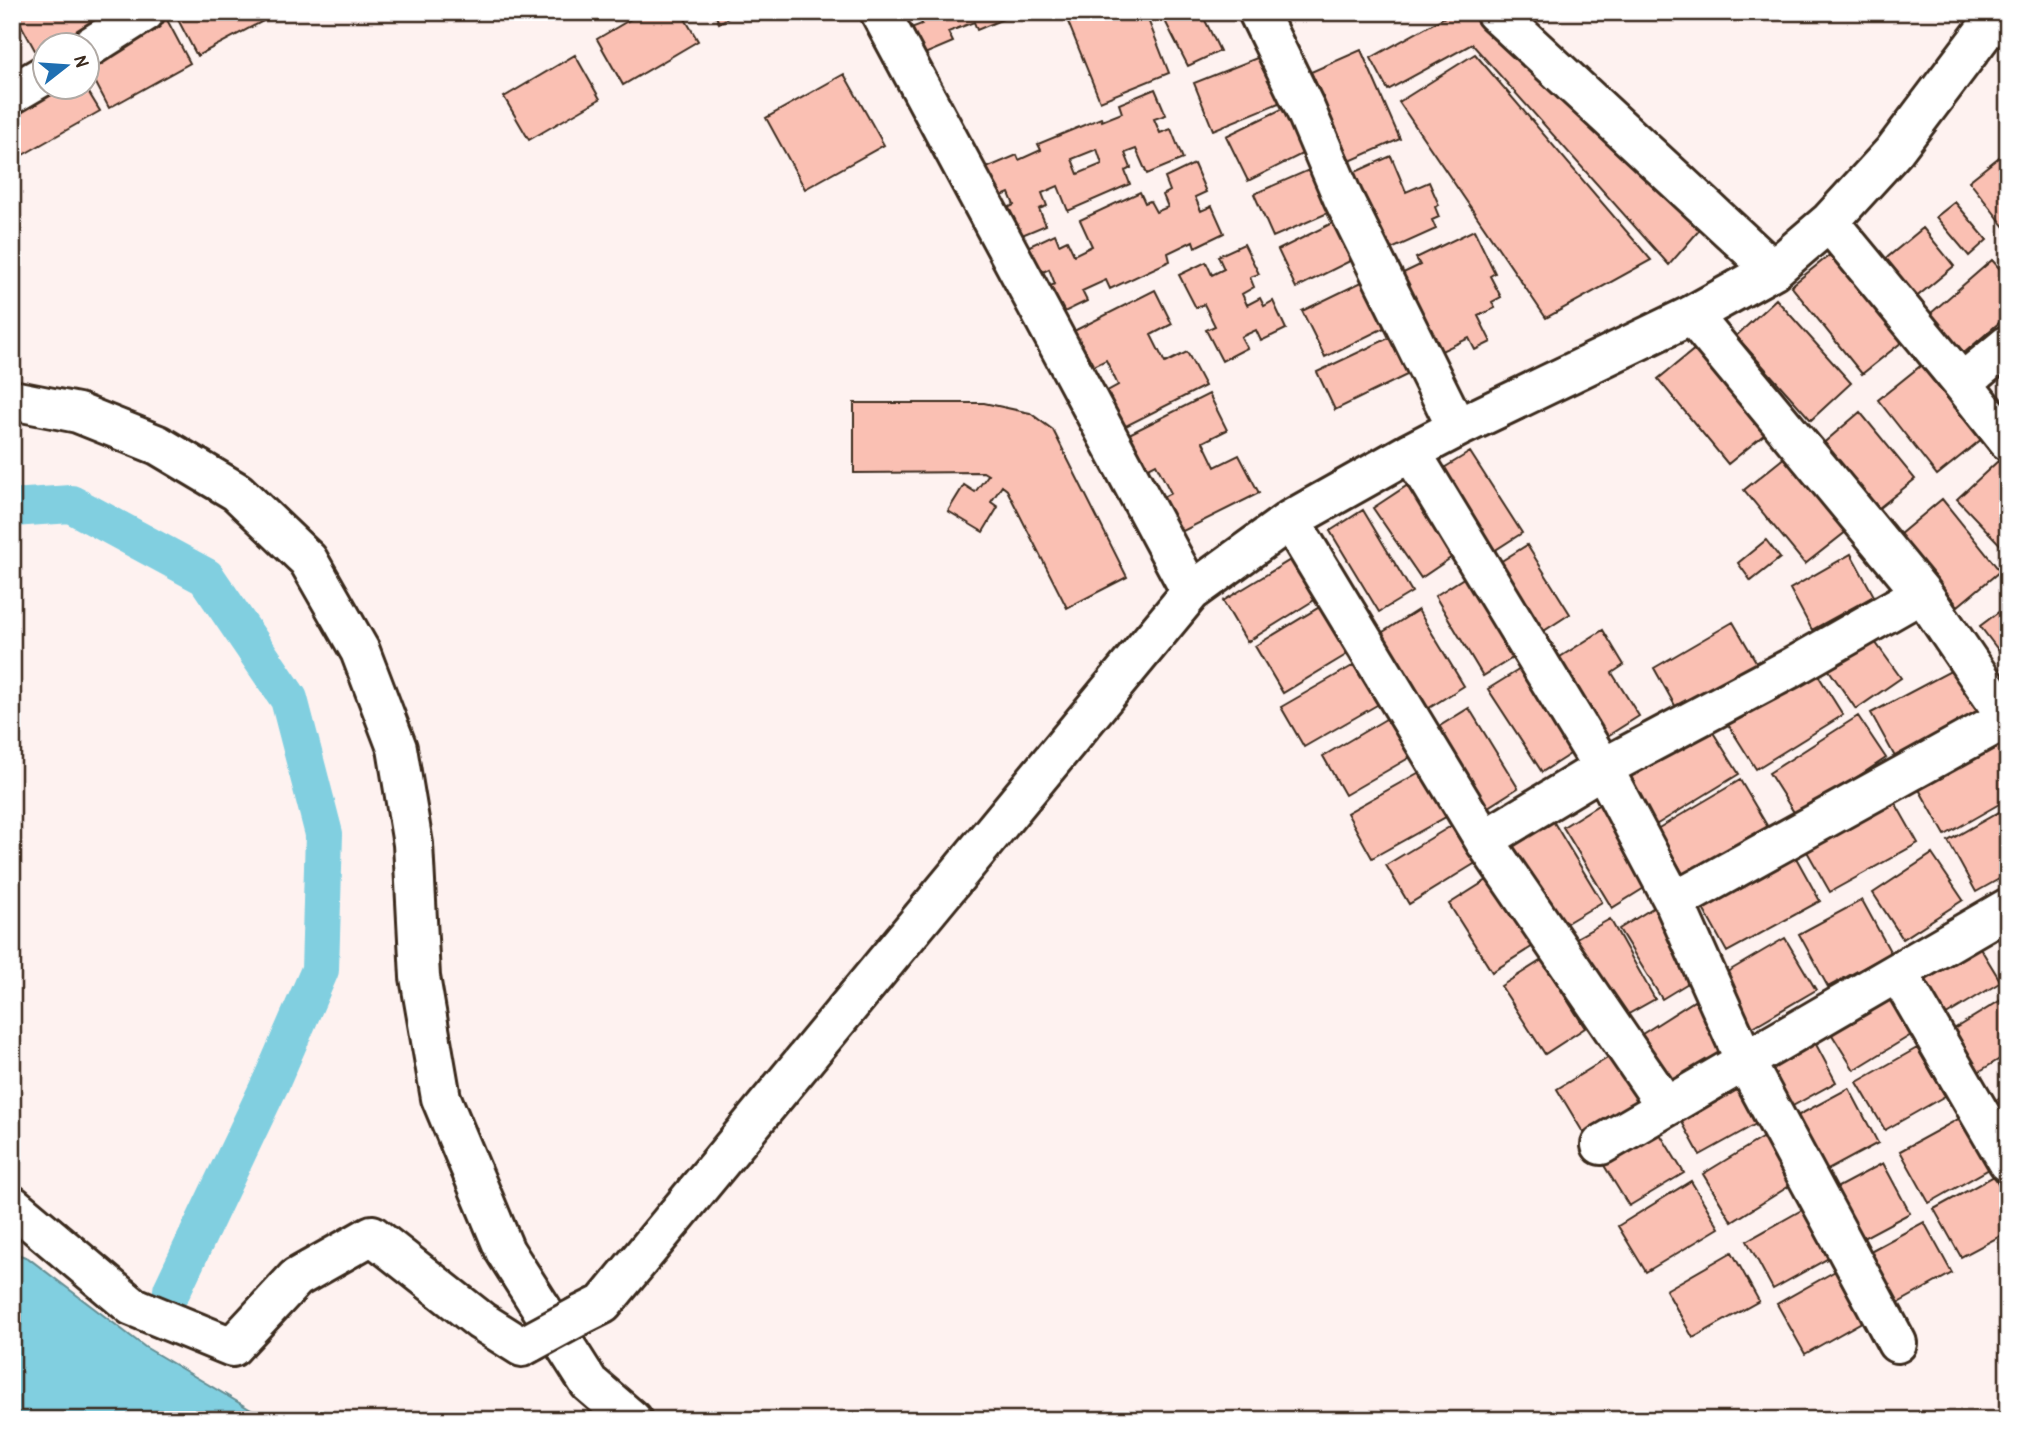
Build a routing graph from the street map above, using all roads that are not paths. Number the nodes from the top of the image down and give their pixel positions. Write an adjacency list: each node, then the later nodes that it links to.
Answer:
1 (145, 12): 6 (street)
2 (880, 12): 19 (street)
3 (1258, 12): 15 (street)
4 (1495, 12): 10 (street)
5 (1999, 12): 9 (street)
6 (102, 39)
7 (32, 82): 8 (street)
8 (12, 94)
9 (1829, 222): 10 (street); 13 (street)
10 (1773, 270): 11 (street)
11 (1692, 315): 15 (street); 20 (street)
12 (2008, 345): 13 (street)
13 (1962, 383): 16 (street)
14 (12, 400): 32 (street)
15 (1457, 428): 17 (street)
16 (2008, 441)
17 (1411, 452): 18 (street); 21 (street)
18 (1290, 520): 19 (street); 22 (street)
19 (1191, 592): 30 (street, bridge)
20 (1922, 593): 21 (street); 23 (street)
21 (1603, 768): 22 (street); 23 (street)
22 (1484, 840): 27 (street)
23 (1674, 902): 26 (street)
24 (2008, 908): 25 (street)
25 (1898, 973): 26 (street); 29 (street)
26 (1745, 1061): 27 (street); 31 (street)
27 (1667, 1106): 28 (street)
28 (1601, 1145)
29 (2008, 1162)
30 (12, 1205)
31 (1897, 1343)
32 (632, 1420)

